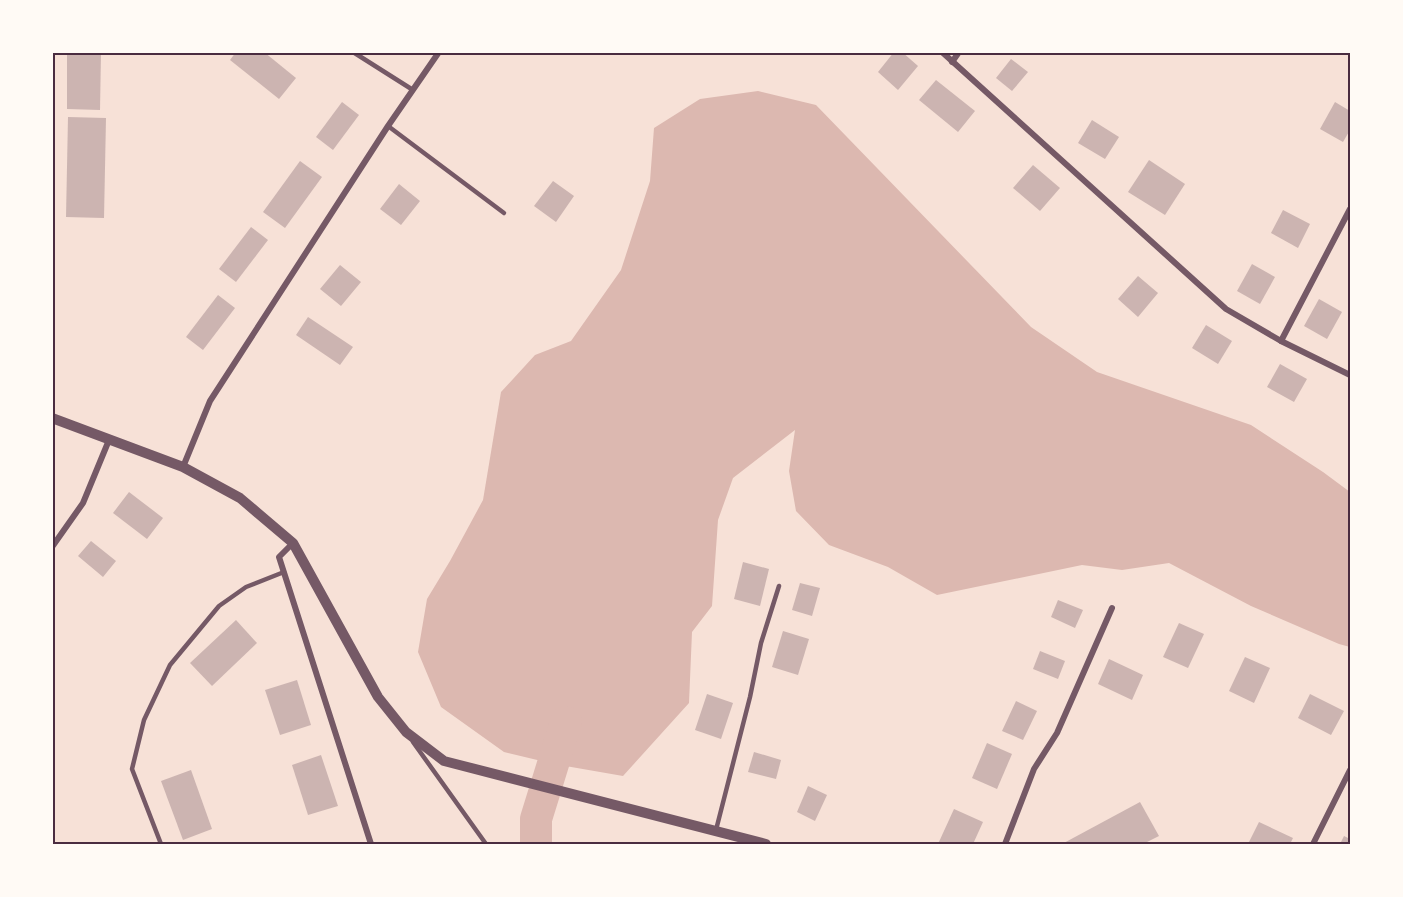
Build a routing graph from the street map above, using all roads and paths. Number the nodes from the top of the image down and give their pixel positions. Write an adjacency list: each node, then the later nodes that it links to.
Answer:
1 (353, 52): 6 (lane)
2 (439, 52): 6 (street)
3 (942, 52): 5 (street)
4 (959, 52): 5 (street)
5 (952, 62): 10 (street)
6 (413, 90): 7 (street)
7 (388, 126): 9 (lane); 14 (street)
8 (1350, 209): 10 (street)
9 (504, 213)
10 (1281, 341): 11 (street)
11 (1350, 375)
12 (52, 418): 13 (street)
13 (109, 440): 14 (street); 16 (street)
14 (183, 467): 15 (street)
15 (293, 543): 17 (street); 20 (street)
16 (52, 547)
17 (284, 572): 23 (lane); 24 (street)
18 (779, 586): 22 (lane)
19 (1112, 608): 27 (street)
20 (406, 732): 22 (street); 25 (lane)
21 (1350, 770): 28 (street)
22 (716, 831): 26 (street)
23 (161, 844)
24 (371, 844)
25 (486, 844)
26 (766, 844)
27 (1005, 844)
28 (1313, 844)

